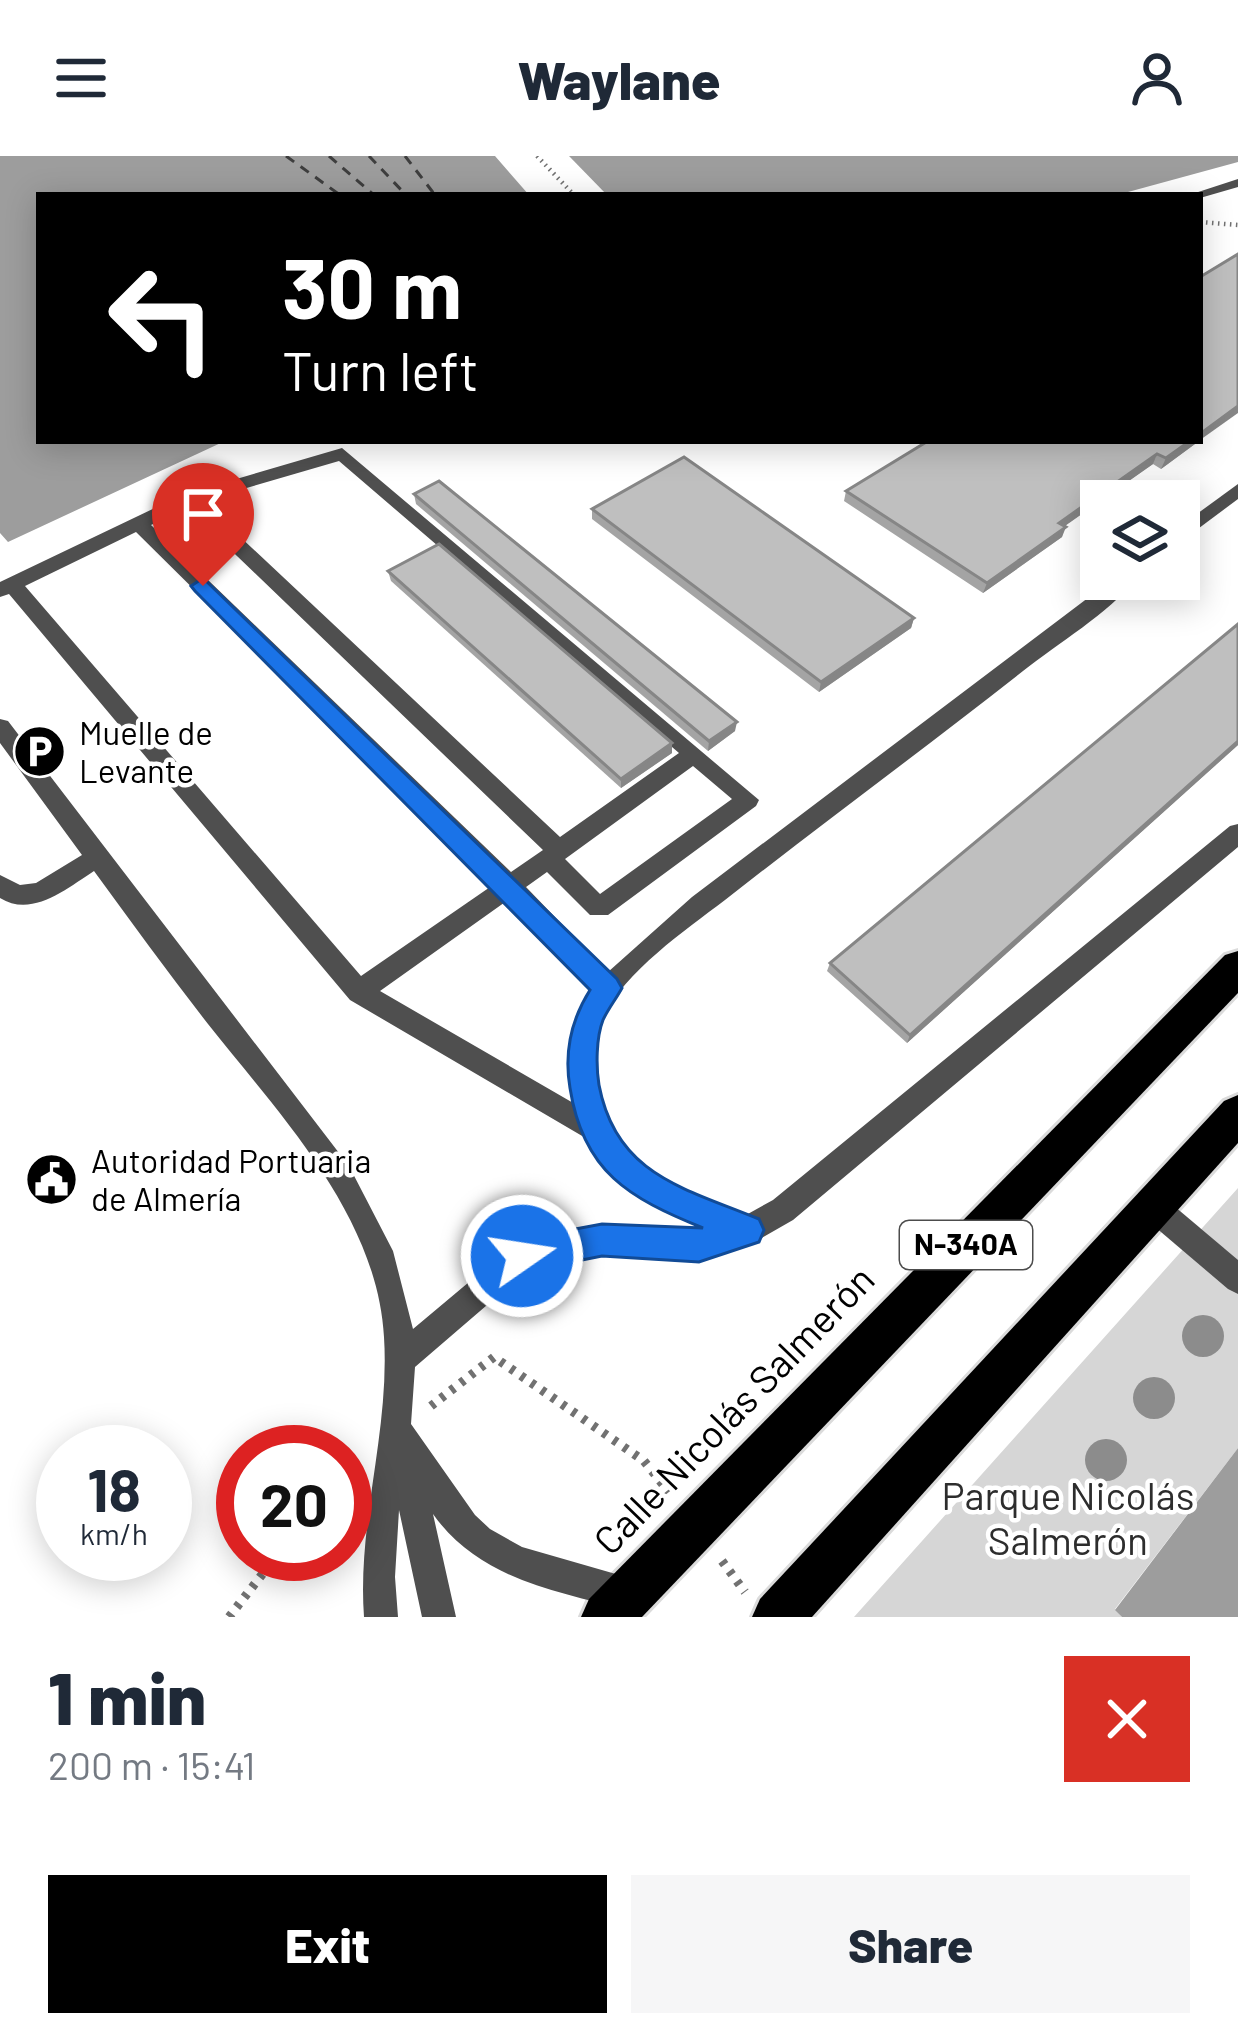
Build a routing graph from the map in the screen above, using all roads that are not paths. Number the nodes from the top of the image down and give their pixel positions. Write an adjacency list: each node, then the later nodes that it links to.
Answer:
1 (1238, 183): 2 (street)
2 (1203, 193)
3 (1238, 490): 5 (street)
4 (189, 499): 6 (street); 10 (street); 12 (street)
5 (1200, 520)
6 (138, 523): 7 (street); 15 (street)
7 (6, 588): 18 (street)
8 (1099, 600): 17 (street)
9 (4, 733): 13 (street)
10 (694, 754): 12 (street); 12 (street)
11 (1238, 833): 22 (street)
12 (554, 855): 15 (street)
13 (96, 859): 14 (street); 24 (street)
14 (0, 885)
15 (510, 886): 17 (street); 18 (street)
16 (1238, 967): 26 (highway, Calle Nicolás Salmerón / N-340A)
17 (607, 988): 20 (street)
18 (359, 992): 20 (street)
19 (1238, 1114): 21 (highway, N-340A)
20 (592, 1128): 22 (street)
21 (1151, 1205): 23 (street); 27 (highway, N-340A)
22 (747, 1230): 24 (street)
23 (1238, 1279)
24 (399, 1361): 25 (street)
25 (399, 1434): 26 (street); 28 (street); 29 (street)
26 (618, 1605)
27 (766, 1611)
28 (381, 1617)
29 (440, 1617)

